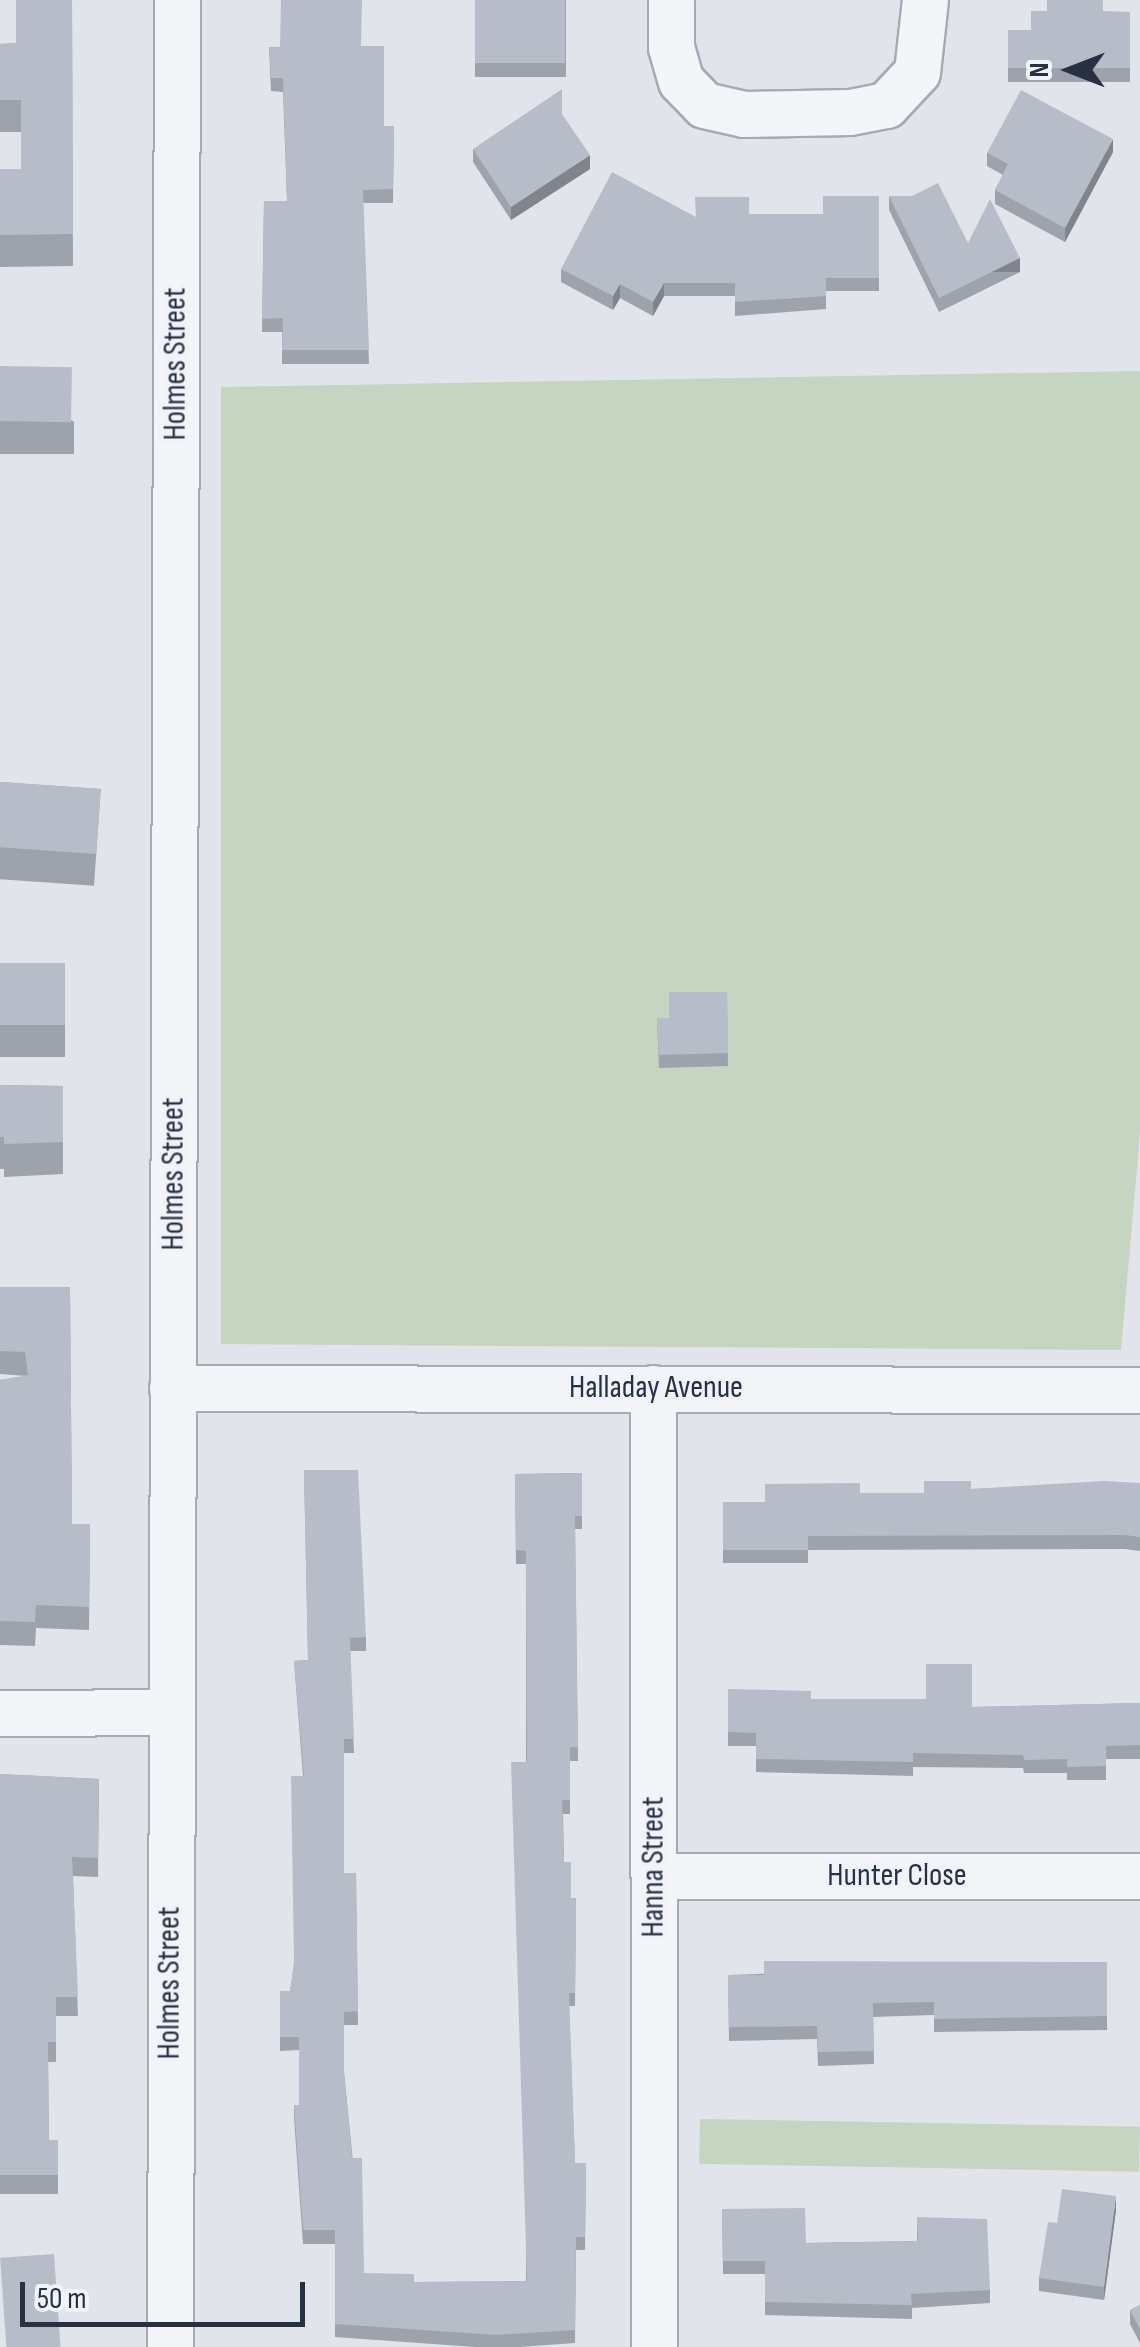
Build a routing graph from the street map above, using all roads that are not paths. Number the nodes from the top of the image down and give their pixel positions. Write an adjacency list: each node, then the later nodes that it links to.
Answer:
1 (177, 0): 4 (street, Holmes Street)
2 (671, 0): 3 (street)
3 (925, 0)
4 (172, 1388): 5 (street, Halladay Avenue); 7 (street, Holmes Street)
5 (654, 1388): 6 (street, Halladay Avenue); 9 (street, Hanna Street)
6 (1140, 1390)
7 (172, 1712): 8 (street); 11 (street, Holmes Street)
8 (0, 1713)
9 (654, 1876): 10 (street, Hunter Close); 12 (street, Hanna Street)
10 (1140, 1876)
11 (170, 2347)
12 (654, 2347)

